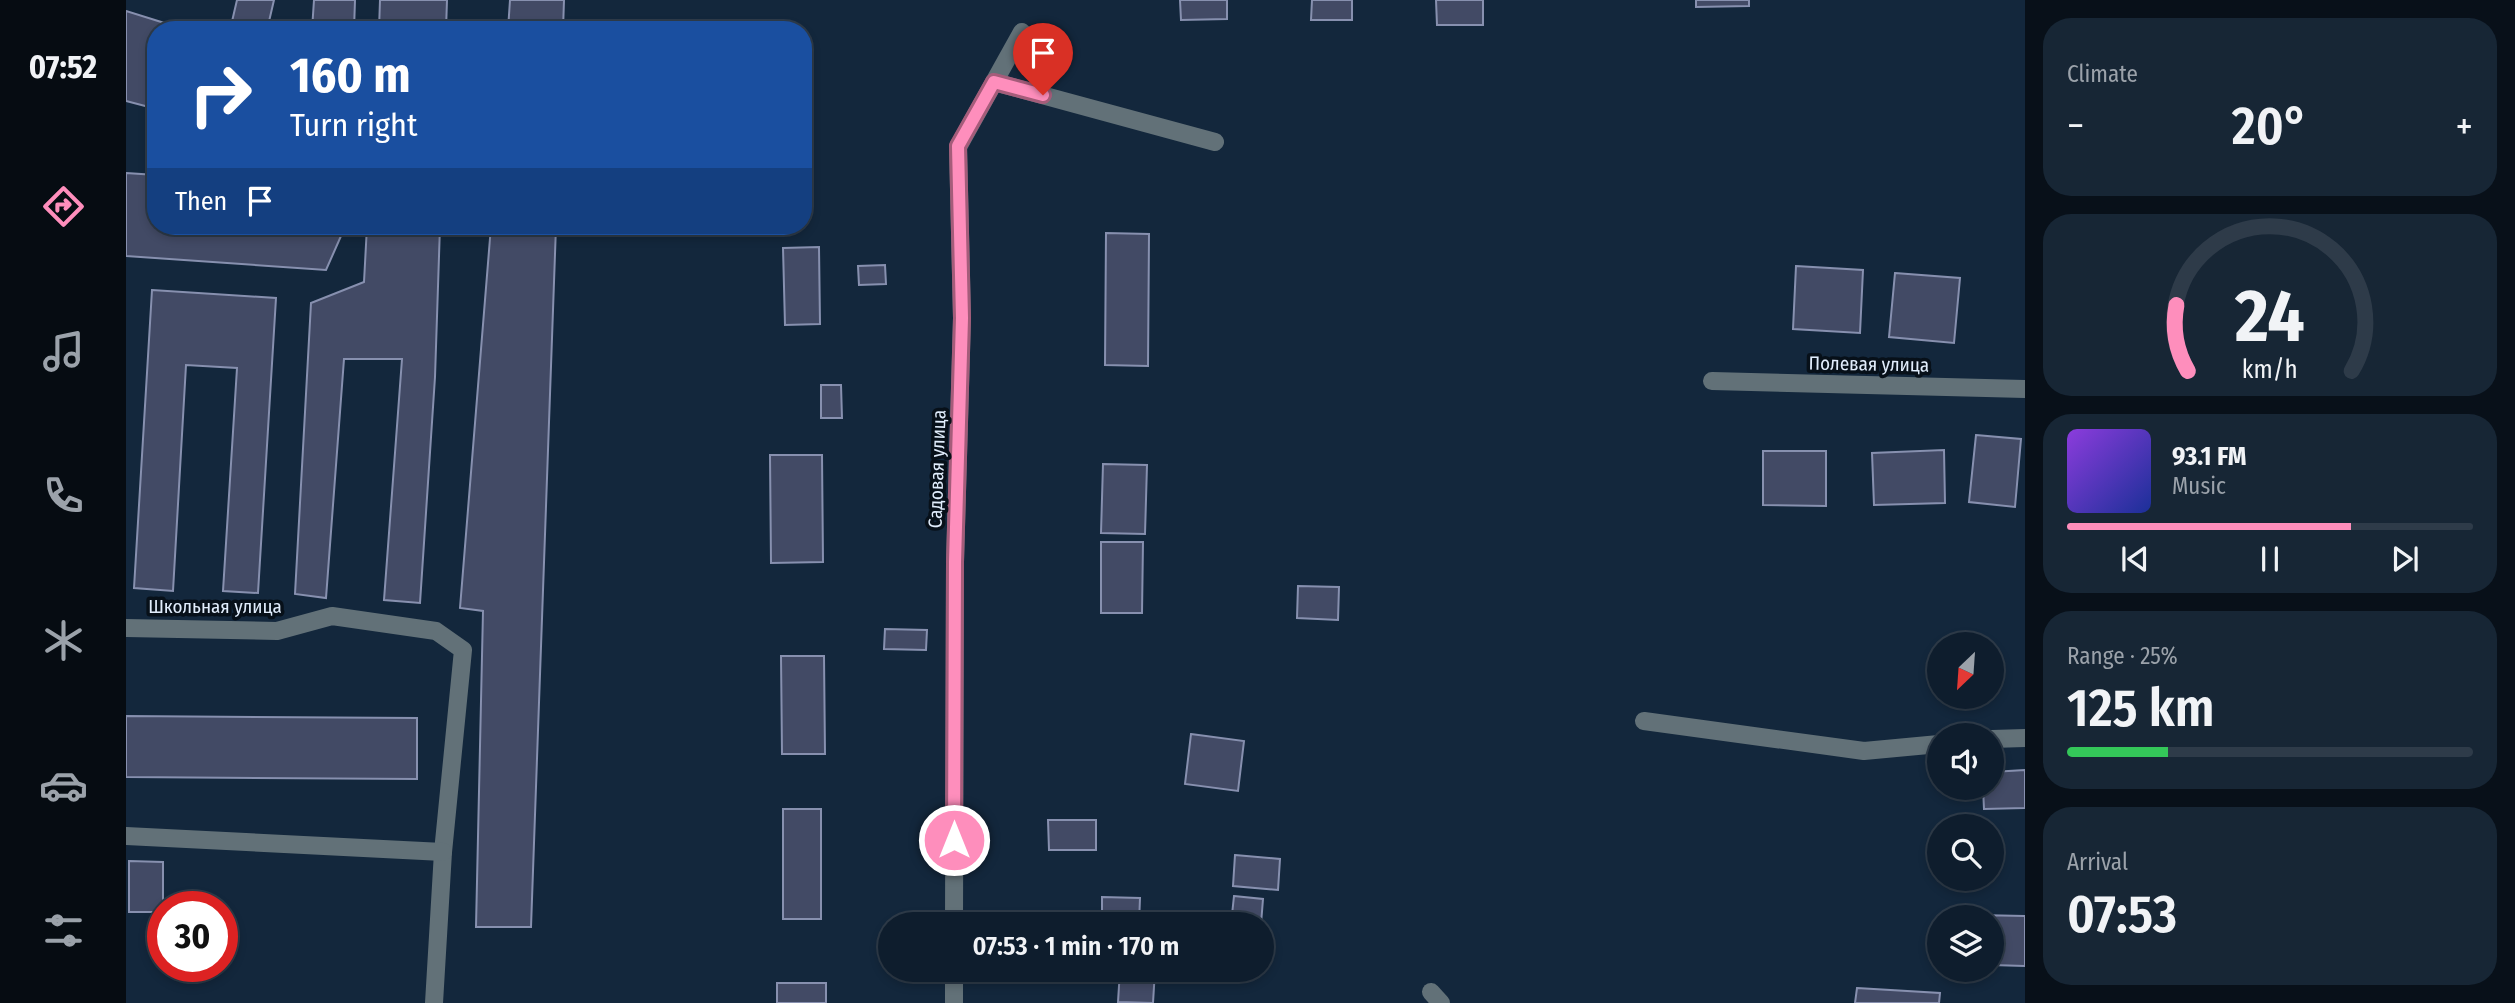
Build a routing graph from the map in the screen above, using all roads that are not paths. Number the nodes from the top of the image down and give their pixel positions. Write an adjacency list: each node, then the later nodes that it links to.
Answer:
1 (1021, 32): 2 (street, Садовая улица)
2 (994, 82): 3 (street); 13 (street, Садовая улица)
3 (1215, 142)
4 (1712, 381): 5 (street, Полевая улица)
5 (2025, 388)
6 (126, 628): 12 (street, Школьная улица)
7 (1644, 721): 10 (street)
8 (2025, 738): 9 (street)
9 (2004, 739)
10 (1927, 745)
11 (126, 836): 12 (street)
12 (443, 852): 15 (street)
13 (954, 912)
14 (954, 982): 16 (street)
15 (435, 1003)
16 (954, 1003)

